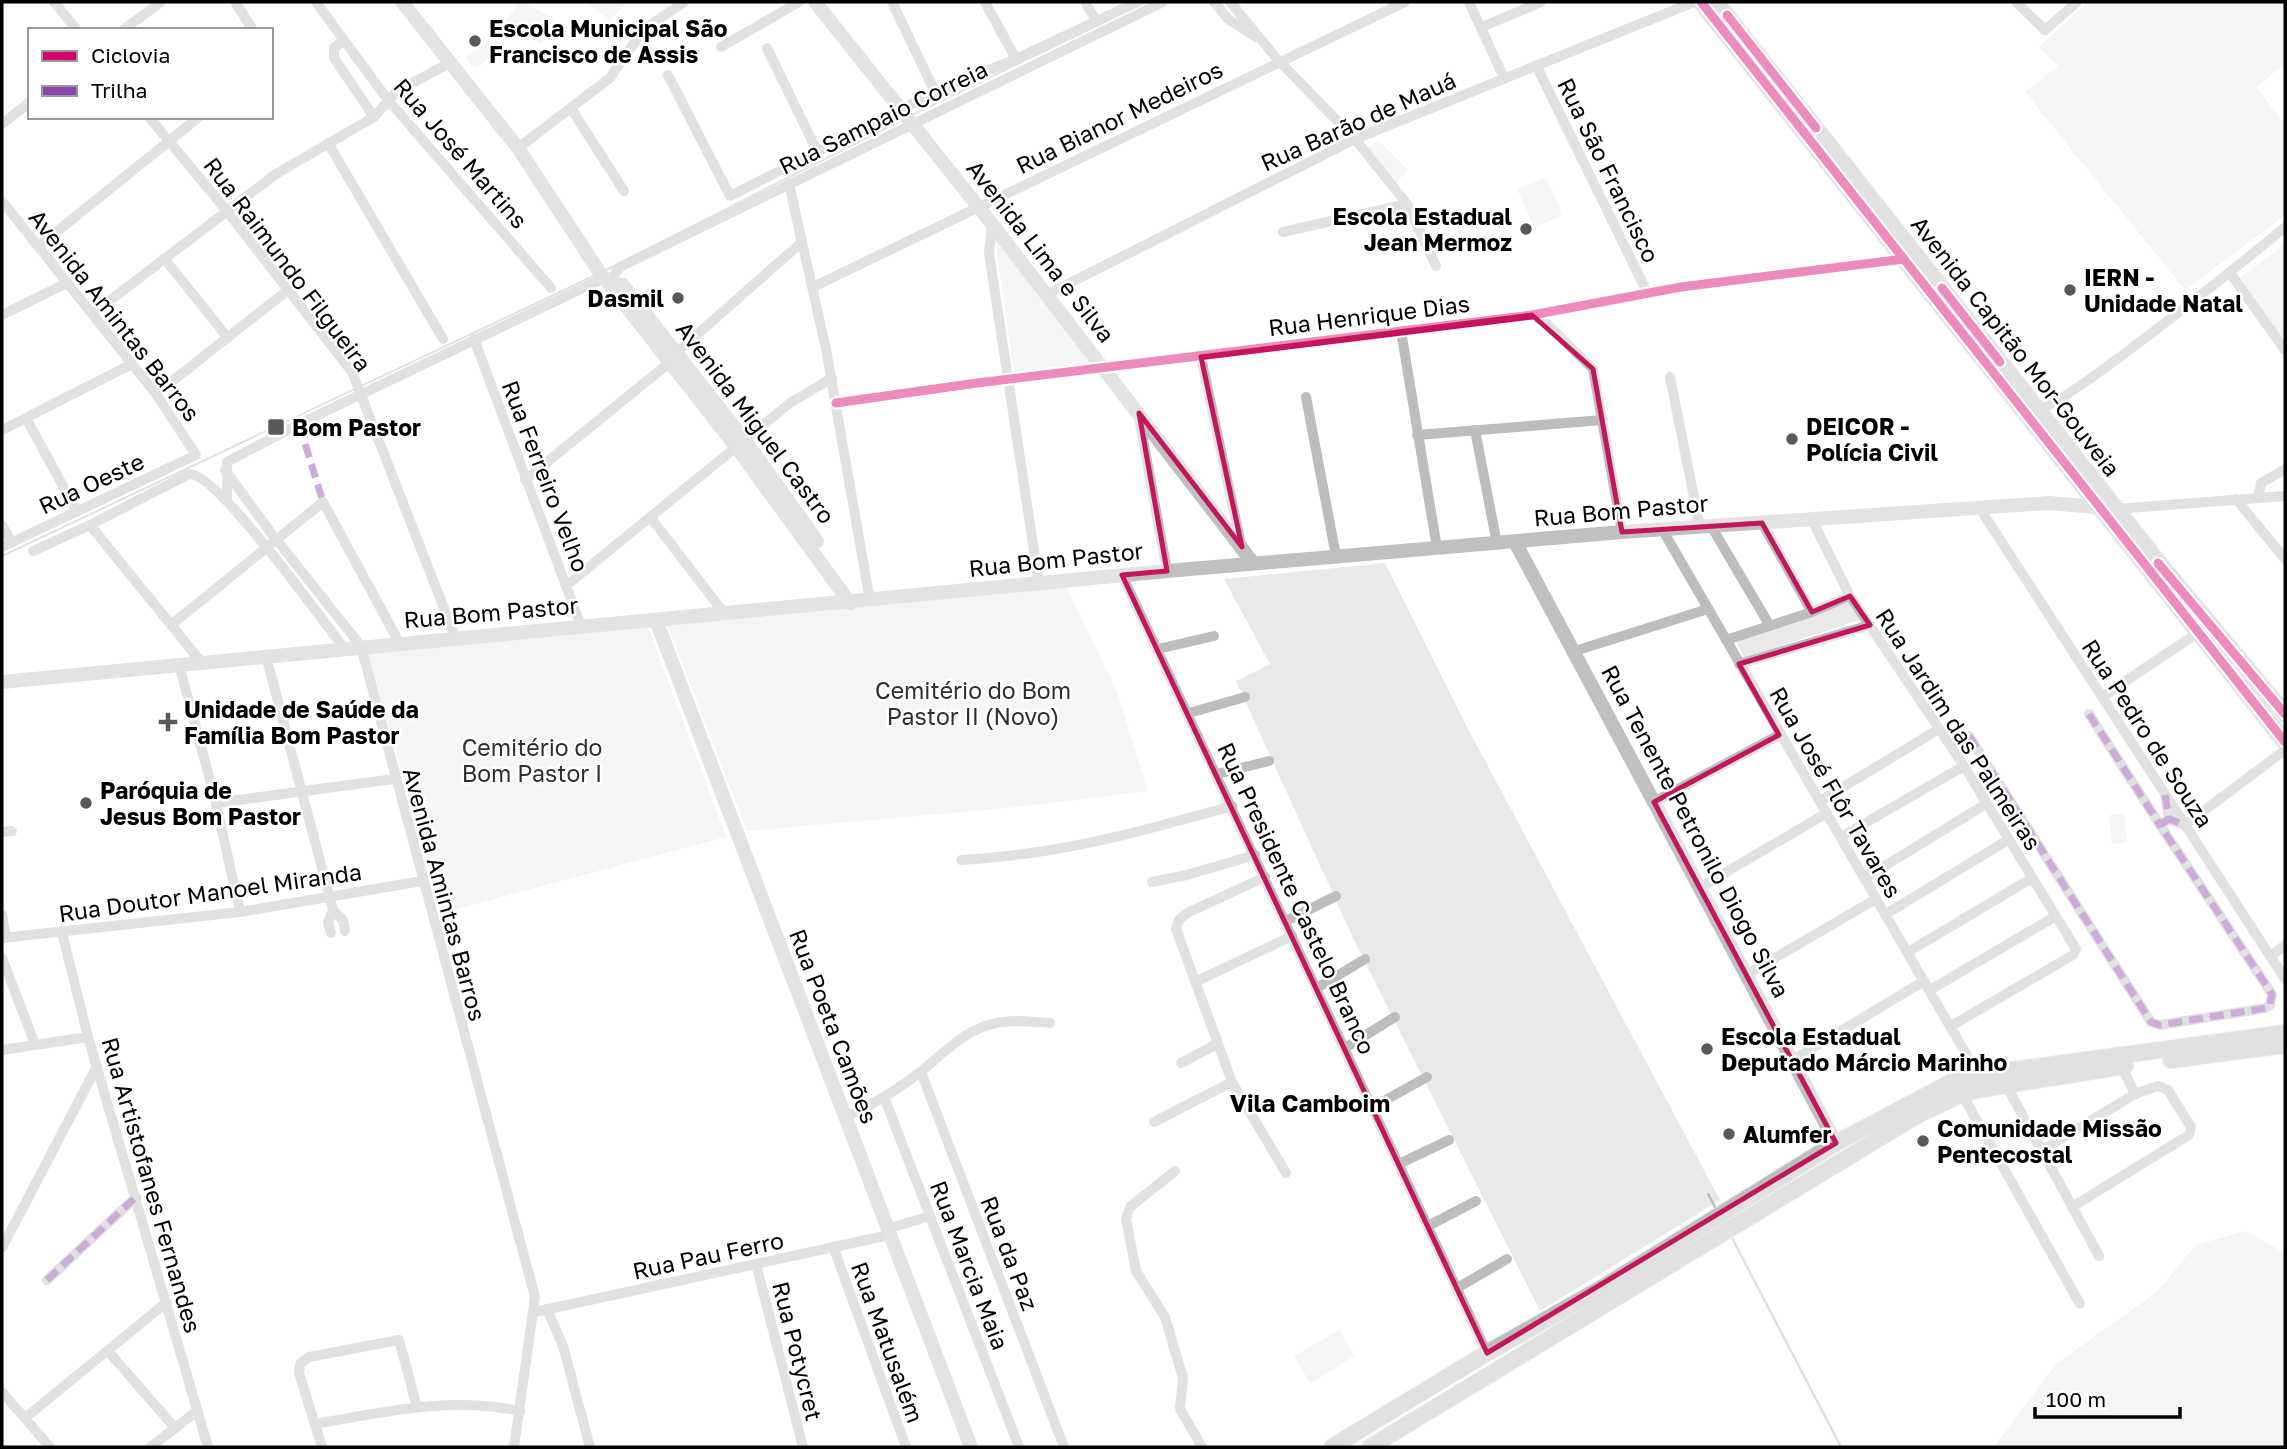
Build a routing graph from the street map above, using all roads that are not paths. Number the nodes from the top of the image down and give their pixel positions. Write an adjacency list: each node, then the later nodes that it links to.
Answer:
1 (54, 2): 27 (street)
2 (161, 2): 28 (street)
3 (235, 2): 29 (street)
4 (316, 2): 31 (street, Rua José Martins)
5 (402, 2): 36 (main road)
6 (684, 2): 43 (street)
7 (799, 2): 32 (street)
8 (816, 2): 44 (main road, Avenida Lima e Silva)
9 (892, 2): 40 (street)
10 (985, 2): 34 (street)
11 (1085, 2): 25 (street)
12 (1137, 2): 24 (street, Rua Sampaio Correia)
13 (1163, 2): 49 (street, Rua Sampaio Correia)
14 (1214, 2): 30 (street)
15 (1230, 2): 30 (street)
16 (1405, 2): 35 (street, Rua Bianor Medeiros)
17 (1469, 2): 26 (street)
18 (1541, 2): 26 (street)
19 (1694, 2): 37 (street, Rua Barão de Mauá)
20 (1701, 2): 67 (main road, Avenida Capitão Mor-Gouveia)
21 (1716, 2): 82 (main road, Avenida Capitão Mor-Gouveia)
22 (2016, 2): 23 (street)
23 (2077, 2)
24 (1124, 4): 25 (street, Rua Sampaio Correia)
25 (1097, 22): 34 (street, Rua Sampaio Correia)
26 (1482, 27): 39 (street)
27 (75, 28)
28 (126, 28)
29 (252, 28)
30 (1261, 39): 35 (street)
31 (345, 40): 41 (street, Rua José Martins); 45 (street, Rua José Martins)
32 (721, 47)
33 (767, 48): 54 (street)
34 (1016, 59): 40 (street, Rua Sampaio Correia)
35 (1278, 60): 50 (street); 59 (street, Rua Bianor Medeiros)
36 (450, 63): 41 (street); 53 (main road)
37 (1536, 65): 39 (street, Rua Barão de Mauá); 77 (street, Rua São Francisco)
38 (667, 75): 54 (street, Rua Sampaio Correia)
39 (1504, 78): 50 (street, Rua Barão de Mauá)
40 (934, 92): 44 (street, Rua Sampaio Correia)
41 (388, 100): 45 (street); 74 (street, Rua José Martins)
42 (28, 104): 48 (street)
43 (572, 110): 53 (street); 56 (street)
44 (899, 110): 49 (main road, Avenida Lima e Silva); 54 (street, Rua Sampaio Correia)
45 (374, 117): 52 (street)
46 (151, 119): 51 (street, Rua Raimundo Filgueira)
47 (196, 119): 51 (street)
48 (2, 124)
49 (913, 126): 55 (street, Rua Sampaio Correia); 59 (main road, Avenida Lima e Silva)
50 (1354, 139): 58 (street); 78 (street, Rua Barão de Mauá)
51 (169, 141): 60 (street, Rua Raimundo Filgueira); 65 (street)
52 (328, 143): 60 (street); 85 (street)
53 (518, 148): 71 (main road)
54 (817, 151)
55 (789, 184): 64 (street); 69 (street, Rua Sampaio Correia)
56 (624, 191)
57 (2, 201): 65 (street, Avenida Amintas Barros)
58 (1407, 204): 63 (street); 68 (street)
59 (979, 208): 61 (main road, Avenida Lima e Silva); 73 (street, Rua Bianor Medeiros)
60 (226, 210): 66 (street); 75 (street, Rua Raimundo Filgueira)
61 (992, 224): 78 (main road, Avenida Lima e Silva); 94 (street)
62 (2285, 227): 70 (street)
63 (1283, 232)
64 (802, 242): 73 (street); 89 (street)
65 (38, 246): 72 (street, Avenida Amintas Barros)
66 (164, 258): 79 (street); 84 (street)
67 (1904, 259): 77 (street, Rua Henrique Dias); 82 (main road, Avenida Capitão Mor-Gouveia)
68 (1436, 266)
69 (620, 267): 71 (street, Rua Sampaio Correia); 76 (street)
70 (2230, 273): 87 (street); 99 (street)
71 (606, 280): 76 (main road); 86 (street, Rua Sampaio Correia)
72 (67, 282): 79 (street, Avenida Amintas Barros); 80 (street)
73 (813, 287): 93 (street)
74 (551, 288)
75 (288, 290): 84 (street); 96 (street, Rua Raimundo Filgueira)
76 (624, 292): 89 (main road, Avenida Miguel Castro)
77 (1647, 292): 81 (street, Rua Henrique Dias)
78 (1046, 295): 91 (main road, Avenida Lima e Silva)
79 (92, 314): 90 (street, Avenida Amintas Barros)
80 (2, 315)
81 (1532, 315): 83 (street, Rua Henrique Dias); 102 (street)
82 (1961, 322): 99 (main road, Avenida Capitão Mor-Gouveia); 116 (main road, Avenida Capitão Mor-Gouveia)
83 (1401, 331): 88 (street, Rua Henrique Dias); 105 (street)
84 (227, 337): 95 (street)
85 (443, 339)
86 (474, 339): 96 (street, Rua Sampaio Correia); 110 (street, Rua Ferreiro Velho)
87 (2285, 350)
88 (1201, 357): 91 (street, Rua Henrique Dias); 131 (street)
89 (673, 358): 106 (main road, Avenida Miguel Castro); 110 (street)
90 (132, 364): 95 (street, Avenida Amintas Barros); 101 (street)
91 (1103, 368): 94 (street, Rua Henrique Dias); 100 (main road, Avenida Lima e Silva)
92 (1670, 377): 123 (street)
93 (832, 378): 98 (street); 106 (street)
94 (1010, 379): 98 (street, Rua Henrique Dias); 139 (street)
95 (156, 394): 107 (street, Avenida Amintas Barros)
96 (361, 395): 109 (street, Rua Sampaio Correia); 153 (street, Rua Raimundo Filgueira)
97 (1306, 397): 134 (street)
98 (836, 404): 142 (street)
99 (2037, 410): 116 (main road, Avenida Capitão Mor-Gouveia)
100 (1139, 413): 131 (main road, Avenida Lima e Silva); 137 (street)
101 (26, 418): 104 (street); 117 (street)
102 (1603, 420): 103 (street); 125 (street)
103 (1475, 429): 105 (street); 128 (street)
104 (2, 430)
105 (1417, 435): 132 (street)
106 (741, 445): 118 (street); 142 (main road, Avenida Miguel Castro)
107 (196, 454): 117 (street, Rua Oeste)
108 (2285, 469): 112 (street)
109 (225, 470): 113 (street); 126 (street, Avenida Amintas Barros)
110 (525, 480): 140 (street, Rua Ferreiro Velho)
111 (2285, 496): 112 (street)
112 (2258, 497): 114 (street)
113 (228, 498): 122 (street); 130 (street)
114 (2236, 499): 116 (street); 135 (street)
115 (1979, 507): 116 (main road, Rua Bom Pastor); 119 (main road, Rua Bom Pastor); 166 (street, Rua Pedro de Souza)
116 (2108, 508): 151 (main road, Avenida Capitão Mor-Gouveia); 169 (main road, Avenida Capitão Mor-Gouveia)
117 (77, 512): 129 (street, Rua Oeste)
118 (651, 518): 140 (street); 145 (street)
119 (1812, 520): 120 (main road, Rua Bom Pastor); 141 (street, Rua Jardim das Palmeiras)
120 (1762, 523): 123 (main road, Rua Bom Pastor); 144 (street)
121 (2, 525): 129 (street)
122 (90, 525): 133 (street); 147 (street)
123 (1706, 526): 124 (main road, Rua Bom Pastor); 150 (street)
124 (1662, 529): 125 (main road, Rua Bom Pastor); 143 (street, Rua José Flôr Tavares)
125 (1622, 532): 127 (main road, Rua Bom Pastor)
126 (275, 538): 130 (street); 155 (street); 156 (street, Avenida Amintas Barros)
127 (1515, 542): 128 (main road, Rua Bom Pastor); 159 (main road, Rua Tenente Petronilo Diogo Silva)
128 (1497, 544): 132 (main road, Rua Bom Pastor)
129 (7, 545)
130 (264, 547): 147 (street); 157 (street)
131 (1242, 547): 136 (main road, Avenida Lima e Silva)
132 (1437, 548): 134 (main road, Rua Bom Pastor)
133 (33, 551)
134 (1336, 556): 136 (main road, Rua Bom Pastor)
135 (2285, 559)
136 (1253, 563): 137 (main road, Rua Bom Pastor)
137 (1167, 571): 138 (main road, Rua Bom Pastor)
138 (1122, 575): 139 (main road, Rua Bom Pastor); 158 (street, Rua Presidente Castelo Branco)
139 (1038, 584): 142 (main road, Rua Bom Pastor)
140 (566, 585): 149 (street, Rua Ferreiro Velho)
141 (1850, 596): 144 (street); 148 (street, Rua Jardim das Palmeiras)
142 (860, 602): 145 (main road, Rua Bom Pastor)
143 (1708, 609): 154 (street, Rua José Flôr Tavares); 159 (street)
144 (1812, 612): 150 (street)
145 (724, 613): 146 (main road, Rua Bom Pastor)
146 (656, 620): 149 (main road, Rua Bom Pastor); 246 (main road, Rua Poeta Camões)
147 (172, 625): 161 (street)
148 (1870, 625): 163 (street); 170 (street, Rua Jardim das Palmeiras)
149 (580, 626): 153 (main road, Rua Bom Pastor)
150 (1770, 626): 154 (street)
151 (2199, 632): 166 (street); 173 (main road, Avenida Capitão Mor-Gouveia)
152 (1214, 636): 158 (street)
153 (456, 639): 155 (main road, Rua Bom Pastor)
154 (1726, 640): 163 (street, Rua José Flôr Tavares)
155 (400, 644): 156 (main road, Rua Bom Pastor)
156 (361, 646): 157 (main road, Rua Bom Pastor); 178 (street, Avenida Amintas Barros)
157 (344, 648): 160 (main road, Rua Bom Pastor)
158 (1158, 649): 167 (street, Rua Presidente Castelo Branco)
159 (1575, 651): 181 (main road, Rua Tenente Petronilo Diogo Silva)
160 (266, 656): 161 (main road, Rua Bom Pastor); 179 (street)
161 (202, 663): 162 (main road, Rua Bom Pastor)
162 (179, 664): 164 (main road, Rua Bom Pastor); 183 (street)
163 (1739, 664): 171 (street, Rua José Flôr Tavares)
164 (2, 682)
165 (1245, 697): 167 (street)
166 (2102, 697): 180 (street, Rua Pedro de Souza)
167 (1189, 713): 177 (street, Rua Presidente Castelo Branco)
168 (2089, 714): 187 (street)
169 (2285, 714)
170 (1939, 729): 176 (street, Rua Jardim das Palmeiras); 182 (street)
171 (1779, 735): 181 (street); 182 (street, Rua José Flôr Tavares)
172 (1969, 736): 187 (street)
173 (2285, 742)
174 (2285, 750): 188 (street)
175 (1269, 761): 177 (street)
176 (1964, 766): 184 (street, Rua Jardim das Palmeiras); 189 (street)
177 (1217, 774): 185 (street, Rua Presidente Castelo Branco)
178 (394, 779): 179 (street); 196 (street, Avenida Amintas Barros)
179 (301, 791): 183 (street); 200 (street)
180 (2165, 795): 187 (street); 188 (street, Rua Pedro de Souza)
181 (1654, 802): 198 (main road, Rua Tenente Petronilo Diogo Silva)
182 (1820, 802): 186 (street, Rua José Flôr Tavares)
183 (216, 803): 203 (street)
184 (1986, 804): 190 (street, Rua Jardim das Palmeiras); 194 (street)
185 (1232, 806): 191 (street, Rua Presidente Castelo Branco); 192 (street)
186 (1827, 813): 189 (street, Rua José Flôr Tavares); 198 (street)
187 (2164, 822): 188 (street)
188 (2185, 825): 215 (street, Rua Pedro de Souza)
189 (1842, 837): 194 (street, Rua José Flôr Tavares)
190 (2008, 840): 195 (street, Rua Jardim das Palmeiras); 205 (street)
191 (1255, 855): 193 (street, Rua Presidente Castelo Branco); 197 (street)
192 (961, 860)
193 (1265, 877): 207 (street, Rua Presidente Castelo Branco); 220 (street)
194 (1865, 877): 201 (street, Rua José Flôr Tavares)
195 (2032, 878): 206 (street, Rua Jardim das Palmeiras); 214 (street)
196 (422, 881): 200 (street, Rua Doutor Manoel Miranda); 270 (street, Avenida Amintas Barros)
197 (1152, 881)
198 (1699, 888): 218 (main road, Rua Tenente Petronilo Diogo Silva)
199 (1336, 896): 207 (street)
200 (331, 897): 202 (street); 203 (street, Rua Doutor Manoel Miranda)
201 (1876, 899): 205 (street, Rua José Flôr Tavares); 218 (street)
202 (333, 910): 208 (street); 210 (street)
203 (240, 912): 209 (street, Rua Doutor Manoel Miranda)
204 (2, 914): 212 (street)
205 (1886, 914): 214 (street, Rua José Flôr Tavares)
206 (2056, 916): 221 (street); 225 (street, Rua Jardim das Palmeiras)
207 (1286, 921): 211 (street, Rua Presidente Castelo Branco)
208 (345, 931)
209 (62, 933): 212 (street, Rua Doutor Manoel Miranda); 227 (street, Rua Artistofanes Fernandes)
210 (331, 933)
211 (1292, 936): 220 (street); 222 (street, Rua Presidente Castelo Branco)
212 (4, 938)
213 (2285, 946): 215 (street)
214 (1908, 952): 221 (street, Rua José Flôr Tavares)
215 (2272, 956): 219 (street, Rua Pedro de Souza)
216 (2, 958): 228 (street)
217 (1365, 960): 222 (street)
218 (1746, 975): 233 (main road, Rua Tenente Petronilo Diogo Silva)
219 (2285, 979)
220 (1197, 981): 229 (street)
221 (1927, 985): 225 (street, Rua José Flôr Tavares); 233 (street)
222 (1317, 988): 231 (street, Rua Presidente Castelo Branco)
223 (1395, 1017): 231 (street)
224 (1050, 1023): 237 (street)
225 (1951, 1026): 238 (street, Rua José Flôr Tavares)
226 (2285, 1033): 238 (main road)
227 (88, 1037): 228 (street); 235 (street, Rua Artistofanes Fernandes)
228 (35, 1044): 232 (street)
229 (1217, 1044): 234 (street); 240 (street)
230 (2285, 1045): 236 (main road)
231 (1345, 1048): 245 (street, Rua Presidente Castelo Branco)
232 (2, 1050)
233 (1791, 1061): 249 (main road, Rua Tenente Petronilo Diogo Silva)
234 (1181, 1063)
235 (97, 1066): 254 (street, Rua Artistofanes Fernandes); 260 (street)
236 (2122, 1067): 241 (main road); 243 (street)
237 (921, 1072): 244 (street); 290 (street, Rua da Paz)
238 (1977, 1073): 249 (main road)
239 (1427, 1077): 245 (street)
240 (1232, 1082): 247 (street); 253 (street)
241 (2006, 1085): 242 (main road); 250 (street)
242 (1962, 1094): 268 (street); 293 (main road)
243 (2135, 1094): 250 (street); 256 (street)
244 (884, 1097): 246 (street); 257 (street, Rua Marcia Maia)
245 (1373, 1107): 251 (street, Rua Presidente Castelo Branco)
246 (845, 1117): 259 (main road, Rua Poeta Camões)
247 (1154, 1122)
248 (1449, 1140): 251 (street)
249 (1836, 1143): 272 (main road)
250 (2041, 1151): 256 (street)
251 (1399, 1164): 258 (street, Rua Presidente Castelo Branco)
252 (1175, 1171): 291 (street)
253 (1286, 1173)
254 (136, 1197): 265 (street); 267 (street, Rua Artistofanes Fernandes)
255 (1476, 1201): 258 (street)
256 (2073, 1207): 262 (street)
257 (930, 1216): 259 (street, Rua Pau Ferro); 289 (street, Rua Marcia Maia)
258 (1428, 1226): 266 (street, Rua Presidente Castelo Branco)
259 (888, 1232): 261 (street, Rua Pau Ferro); 288 (main road, Rua Poeta Camões)
260 (2, 1248)
261 (834, 1249): 264 (street, Rua Pau Ferro); 287 (street, Rua Matusalém)
262 (2099, 1256)
263 (1507, 1259): 266 (street)
264 (756, 1264): 269 (street, Rua Pau Ferro); 286 (street, Rua Potycret)
265 (47, 1280)
266 (1457, 1287): 272 (street, Rua Presidente Castelo Branco)
267 (167, 1302): 271 (street); 275 (street, Rua Artistofanes Fernandes)
268 (2080, 1304)
269 (547, 1309): 270 (street, Rua Pau Ferro); 285 (street)
270 (535, 1312): 276 (street, Avenida Amintas Barros)
271 (108, 1351): 277 (street); 279 (street)
272 (1487, 1353): 292 (main road)
273 (2, 1392): 277 (street)
274 (417, 1407): 276 (street); 278 (street); 278 (street)
275 (197, 1411): 279 (street); 282 (street, Rua Artistofanes Fernandes)
276 (520, 1411): 284 (street, Avenida Amintas Barros)
277 (25, 1418): 280 (street)
278 (315, 1424): 283 (street)
279 (174, 1428): 281 (street)
280 (50, 1447)
281 (152, 1447)
282 (208, 1447)
283 (322, 1447)
284 (514, 1447)
285 (590, 1447)
286 (803, 1447)
287 (906, 1447)
288 (971, 1447)
289 (1019, 1447)
290 (1064, 1447)
291 (1202, 1447)
292 (1332, 1447)
293 (1370, 1447)

